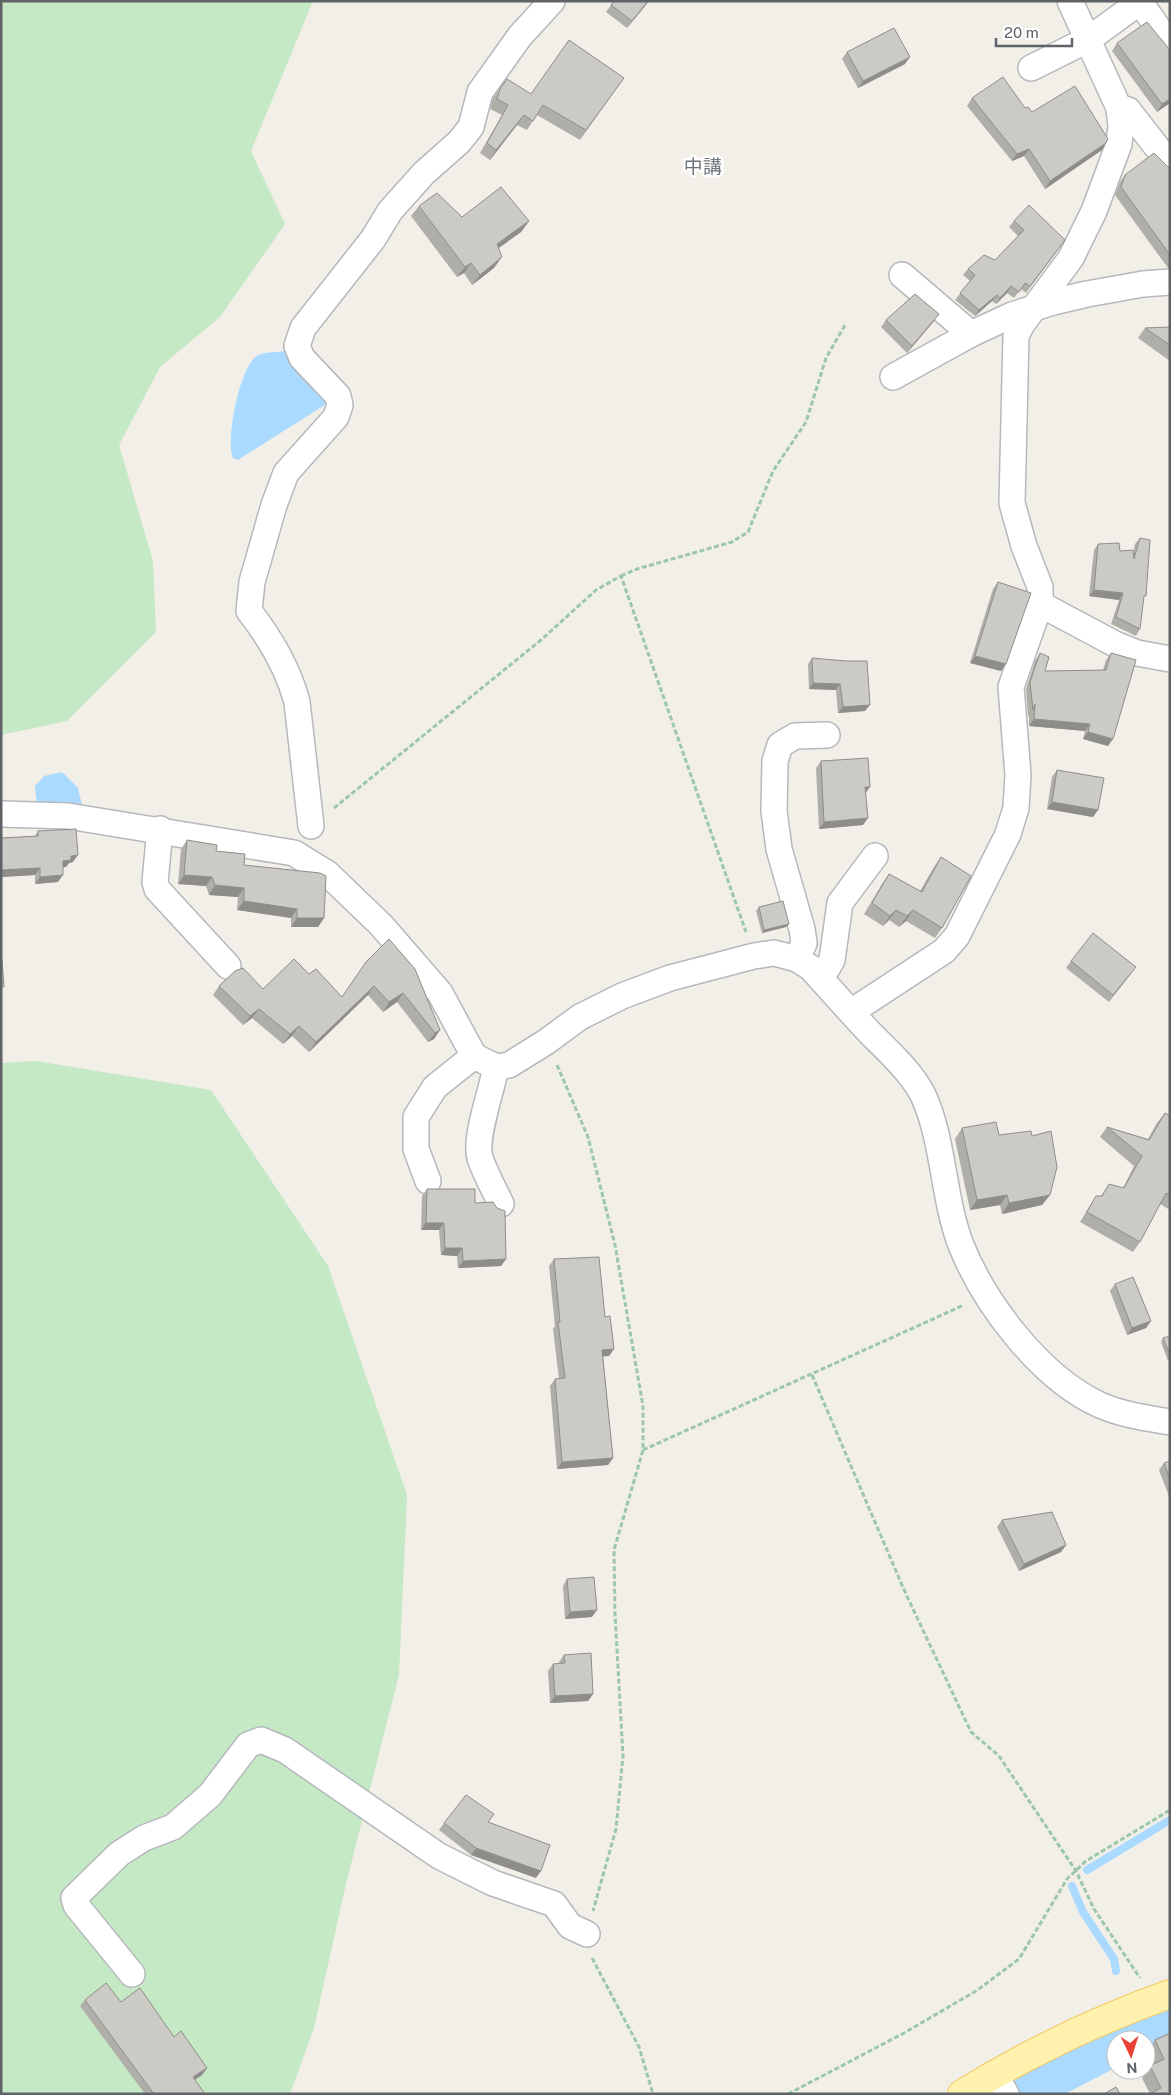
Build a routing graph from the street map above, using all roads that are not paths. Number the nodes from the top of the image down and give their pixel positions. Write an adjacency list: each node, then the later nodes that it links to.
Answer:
1 (552, 1): 18 (street)
2 (1070, 1): 4 (street)
3 (1141, 2): 4 (street); 5 (street)
4 (1089, 39): 6 (street); 7 (street)
5 (1170, 45)
6 (1031, 68)
7 (1119, 108): 8 (street); 11 (street)
8 (1170, 164)
9 (902, 275): 12 (street)
10 (1170, 282): 11 (street)
11 (1033, 310): 12 (street); 14 (street)
12 (971, 334): 13 (street)
13 (893, 377)
14 (1040, 604): 15 (street); 24 (street)
15 (1170, 659)
16 (827, 735): 21 (street)
17 (1, 814): 19 (street)
18 (311, 826)
19 (160, 829): 22 (street); 25 (street)
20 (875, 856): 23 (street)
21 (797, 959): 23 (street); 25 (street)
22 (228, 966)
23 (821, 979): 24 (street)
24 (851, 1012): 28 (street)
25 (485, 1062): 26 (street); 27 (street)
26 (428, 1181)
27 (501, 1204)
28 (1170, 1422)
29 (587, 1934): 30 (street)
30 (132, 1974)
31 (1160, 1997): 32 (main road)
32 (1001, 2086): 33 (main road)
33 (962, 2094)

